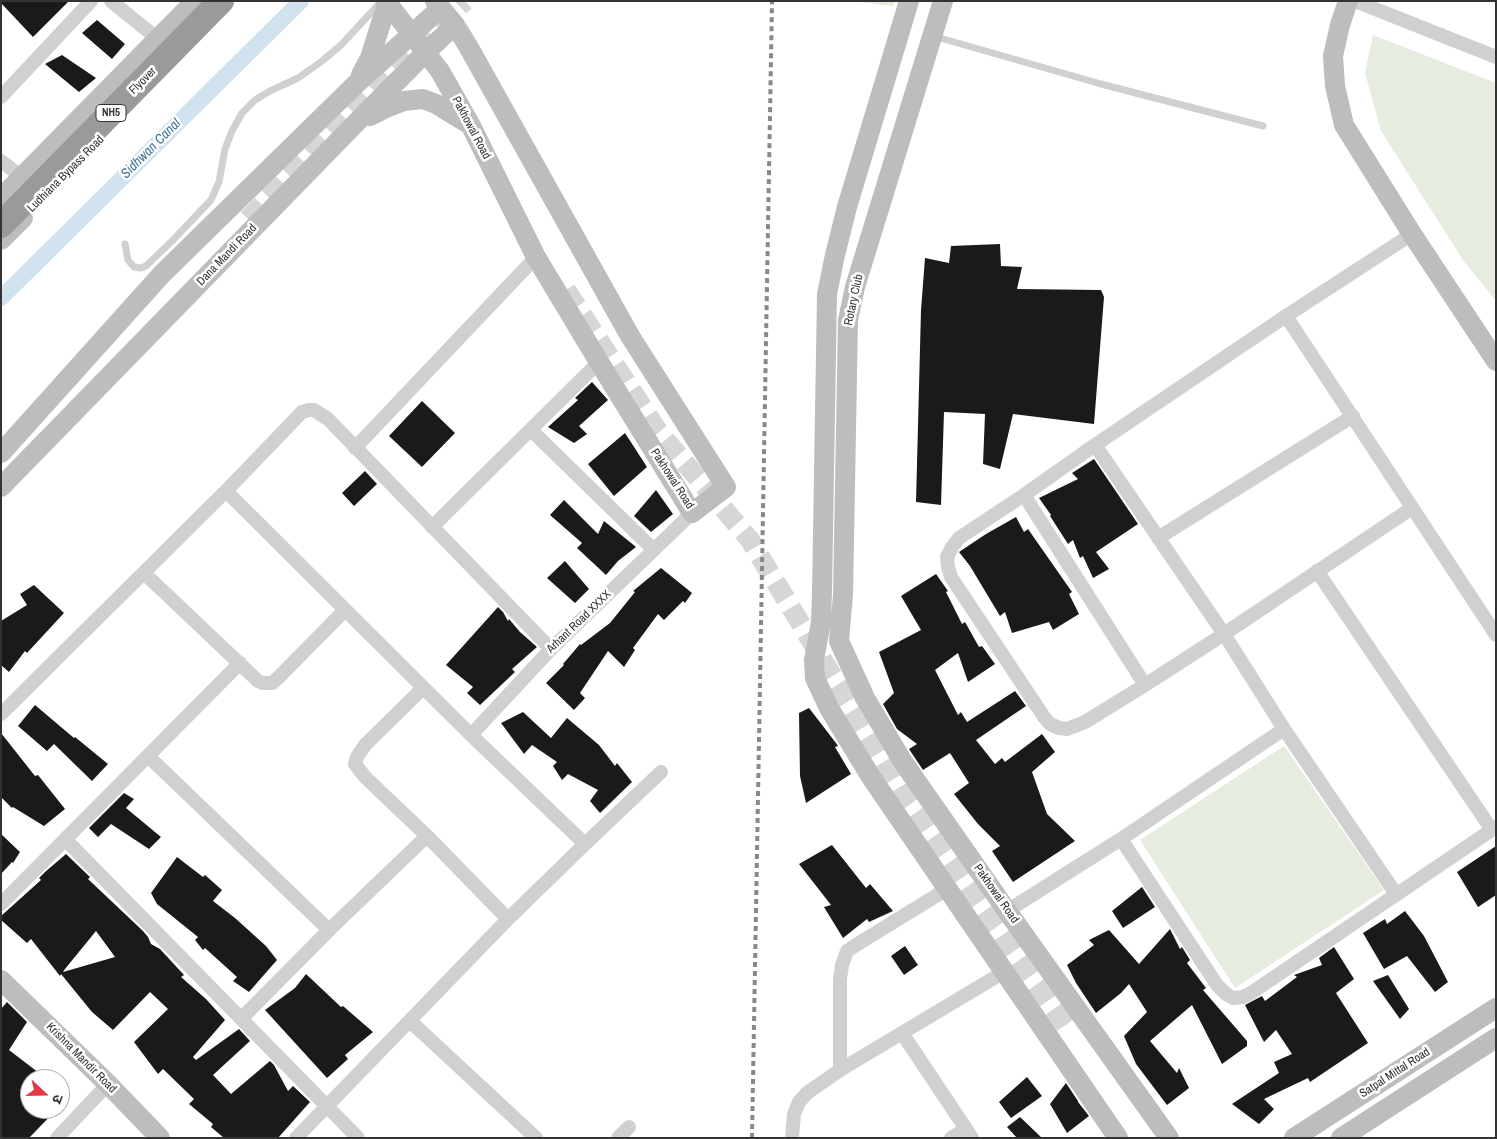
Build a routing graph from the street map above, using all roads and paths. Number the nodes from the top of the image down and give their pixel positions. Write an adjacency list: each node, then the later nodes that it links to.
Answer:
1 (91, 1): 20 (street)
2 (111, 1): 16 (street)
3 (195, 1): 16 (street)
4 (221, 1): 28 (highway, Flyover / NH5)
5 (237, 1): 30 (street, Ludhiana Bypass Road)
6 (909, 1): 55 (street)
7 (920, 1): 34 (street)
8 (943, 1): 15 (street, Rotary Club)
9 (1348, 1): 29 (street)
10 (1355, 1): 18 (street)
11 (385, 2): 14 (street, Pakhowal Road); 19 (street); 31 (lane)
12 (438, 5): 13 (street, Pakhowal Road); 14 (street)
13 (455, 25): 17 (street, Dana Mandi Road); 49 (street, Pakhowal Road)
14 (412, 35): 17 (street, Pakhowal Road); 19 (street)
15 (932, 36): 24 (lane); 34 (street, Rotary Club)
16 (158, 39): 26 (street)
17 (431, 47): 21 (street); 22 (street, Dana Mandi Road); 23 (street, Pakhowal Road)
18 (1496, 57)
19 (356, 84): 38 (street)
20 (1, 97)
21 (463, 100)
22 (358, 122): 23 (street); 39 (street, Dana Mandi Road)
23 (470, 126): 32 (street, Pakhowal Road)
24 (1263, 126)
25 (1, 161): 26 (street)
26 (22, 177): 27 (street)
27 (1, 198)
28 (1, 225)
29 (1412, 234): 33 (street); 36 (street)
30 (1, 240)
31 (125, 244)
32 (536, 257): 37 (street, Pakhowal Road); 43 (street)
33 (1286, 316): 40 (street); 42 (street)
34 (848, 320): 56 (street, Rotary Club)
35 (132, 339): 39 (street)
36 (1493, 350)
37 (599, 362): 41 (street); 49 (street, Pakhowal Road)
38 (80, 365): 39 (street); 44 (street)
39 (110, 370): 45 (street, Dana Mandi Road)
40 (1353, 416): 48 (street); 51 (street)
41 (531, 430): 50 (street); 52 (street)
42 (1094, 445): 47 (street); 51 (street)
43 (355, 448): 46 (street); 50 (street)
44 (1, 453)
45 (1, 487)
46 (226, 491): 54 (street); 57 (street)
47 (1024, 495): 63 (street); 63 (street)
48 (1412, 508): 53 (street); 59 (street)
49 (692, 513): 52 (street, Arhant Road XXXX)
50 (432, 527): 61 (street)
51 (1158, 538): 58 (street)
52 (654, 550): 61 (street, Arhant Road XXXX)
53 (1317, 571): 58 (street); 70 (street)
54 (144, 573): 62 (street); 65 (street)
55 (822, 592): 56 (street); 75 (street)
56 (843, 595): 60 (street, Rotary Club)
57 (345, 610): 62 (street); 64 (street)
58 (1224, 634): 63 (street); 66 (street)
59 (1496, 635)
60 (839, 641): 78 (street, Pakhowal Road)
61 (551, 649): 67 (street, Arhant Road XXXX)
62 (240, 663): 68 (street)
63 (1145, 685)
64 (423, 688): 67 (street); 71 (street)
65 (1, 714)
66 (1284, 729): 73 (street); 76 (street)
67 (471, 735): 74 (street)
68 (148, 756): 72 (street); 80 (street)
69 (661, 772): 74 (street)
70 (1494, 828): 76 (street)
71 (427, 836): 79 (street); 80 (street)
72 (65, 839): 77 (street); 84 (street)
73 (1121, 839): 76 (street); 78 (street)
74 (585, 844): 79 (street)
75 (947, 890): 81 (street); 88 (street)
76 (1396, 894)
77 (1, 904)
78 (1007, 911): 102 (street, Pakhowal Road)
79 (508, 918): 85 (street)
80 (329, 930): 84 (street)
81 (1004, 972): 86 (street); 101 (street)
82 (4, 987): 89 (street, Krishna Mandir Road)
83 (1496, 1008): 103 (street, Satpal Mittal Road)
84 (241, 1019): 90 (street)
85 (410, 1021): 90 (street); 97 (street)
86 (902, 1033): 88 (street); 92 (street)
87 (1496, 1038): 104 (street, Satpal Mittal Road)
88 (840, 1070): 99 (street)
89 (108, 1084): 93 (street); 94 (street, Krishna Mandir Road)
90 (327, 1106): 95 (street); 96 (street)
91 (629, 1127): 98 (street)
92 (969, 1133): 100 (street)
93 (57, 1138)
94 (160, 1138)
95 (296, 1138)
96 (358, 1138)
97 (536, 1138)
98 (618, 1138)
99 (792, 1138)
100 (951, 1138)
101 (1118, 1138)
102 (1170, 1138)
103 (1294, 1138)
104 (1341, 1138)

